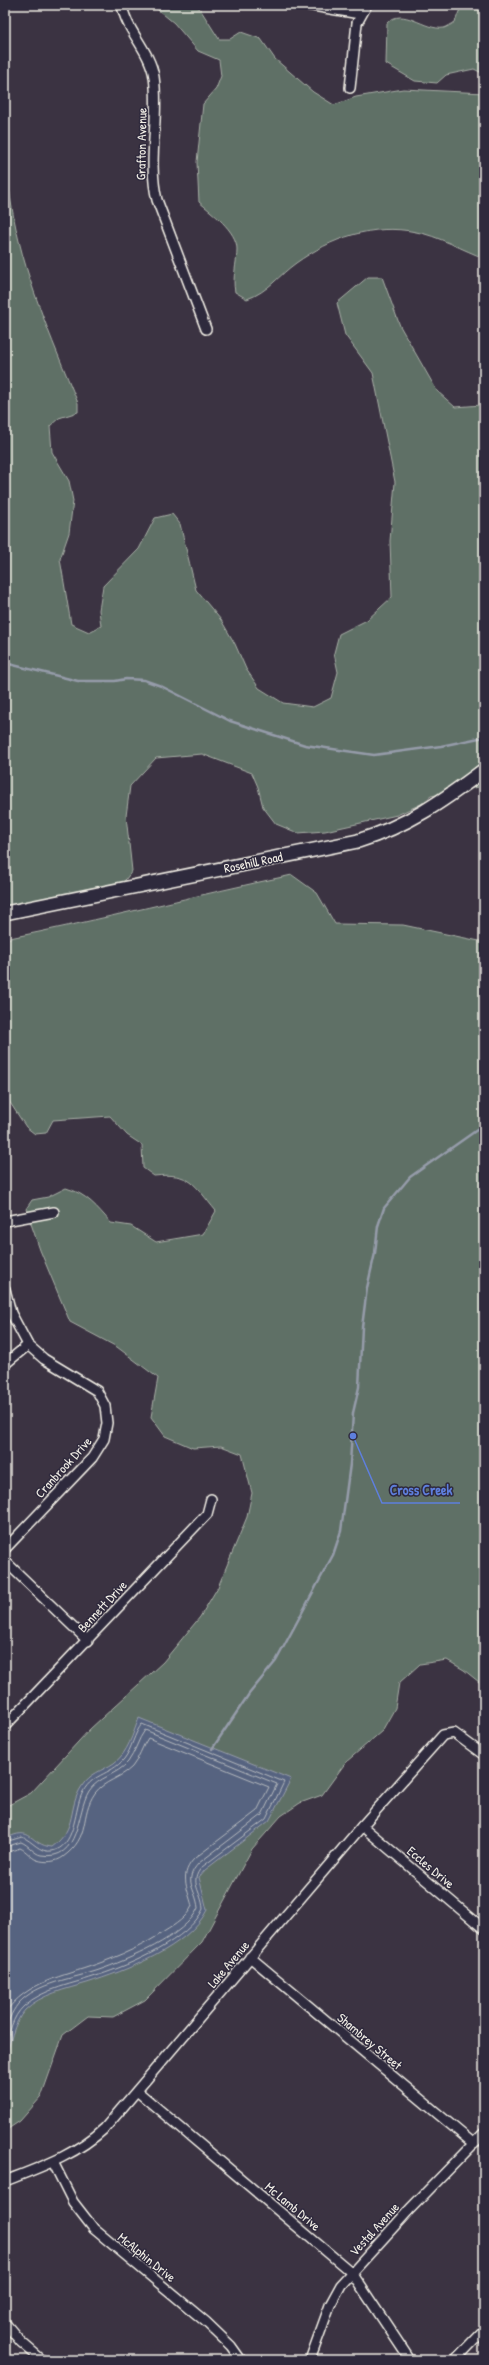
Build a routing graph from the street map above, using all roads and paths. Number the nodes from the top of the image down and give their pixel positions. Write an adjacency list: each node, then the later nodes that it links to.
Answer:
1 (122, 5): 6 (street, Grafton Avenue)
2 (306, 5): 4 (street)
3 (367, 5): 4 (street)
4 (360, 14): 5 (street)
5 (350, 88)
6 (206, 329)
7 (484, 770): 8 (main road, Rosehill Road)
8 (5, 913)
9 (54, 1212): 10 (street)
10 (5, 1221)
11 (5, 1289): 12 (street, Cranbrook Drive)
12 (28, 1345): 13 (street); 15 (street, Cranbrook Drive)
13 (5, 1364)
14 (211, 1499): 17 (street, Bennett Drive)
15 (5, 1549)
16 (5, 1561): 17 (street)
17 (88, 1641): 18 (street, Bennett Drive)
18 (5, 1726)
19 (484, 1755): 20 (street, Lake Avenue)
20 (362, 1826): 21 (street, Eccles Drive); 22 (street, Lake Avenue)
21 (484, 1929)
22 (250, 1957): 23 (street, Lake Avenue); 25 (street, Shambrey Street)
23 (137, 2091): 26 (street, Lake Avenue); 28 (street, Mc Lamb Drive)
24 (484, 2133): 25 (street, Vestal Avenue)
25 (474, 2144): 28 (street, Vestal Avenue)
26 (53, 2162): 27 (street, Lake Avenue); 32 (street, McAlphin Drive)
27 (5, 2181)
28 (352, 2273): 33 (street, Vestal Avenue); 34 (street, Mc Lamb Drive)
29 (5, 2323): 31 (street)
30 (484, 2330): 35 (street)
31 (42, 2360)
32 (241, 2360)
33 (310, 2360)
34 (410, 2360)
35 (455, 2360)

